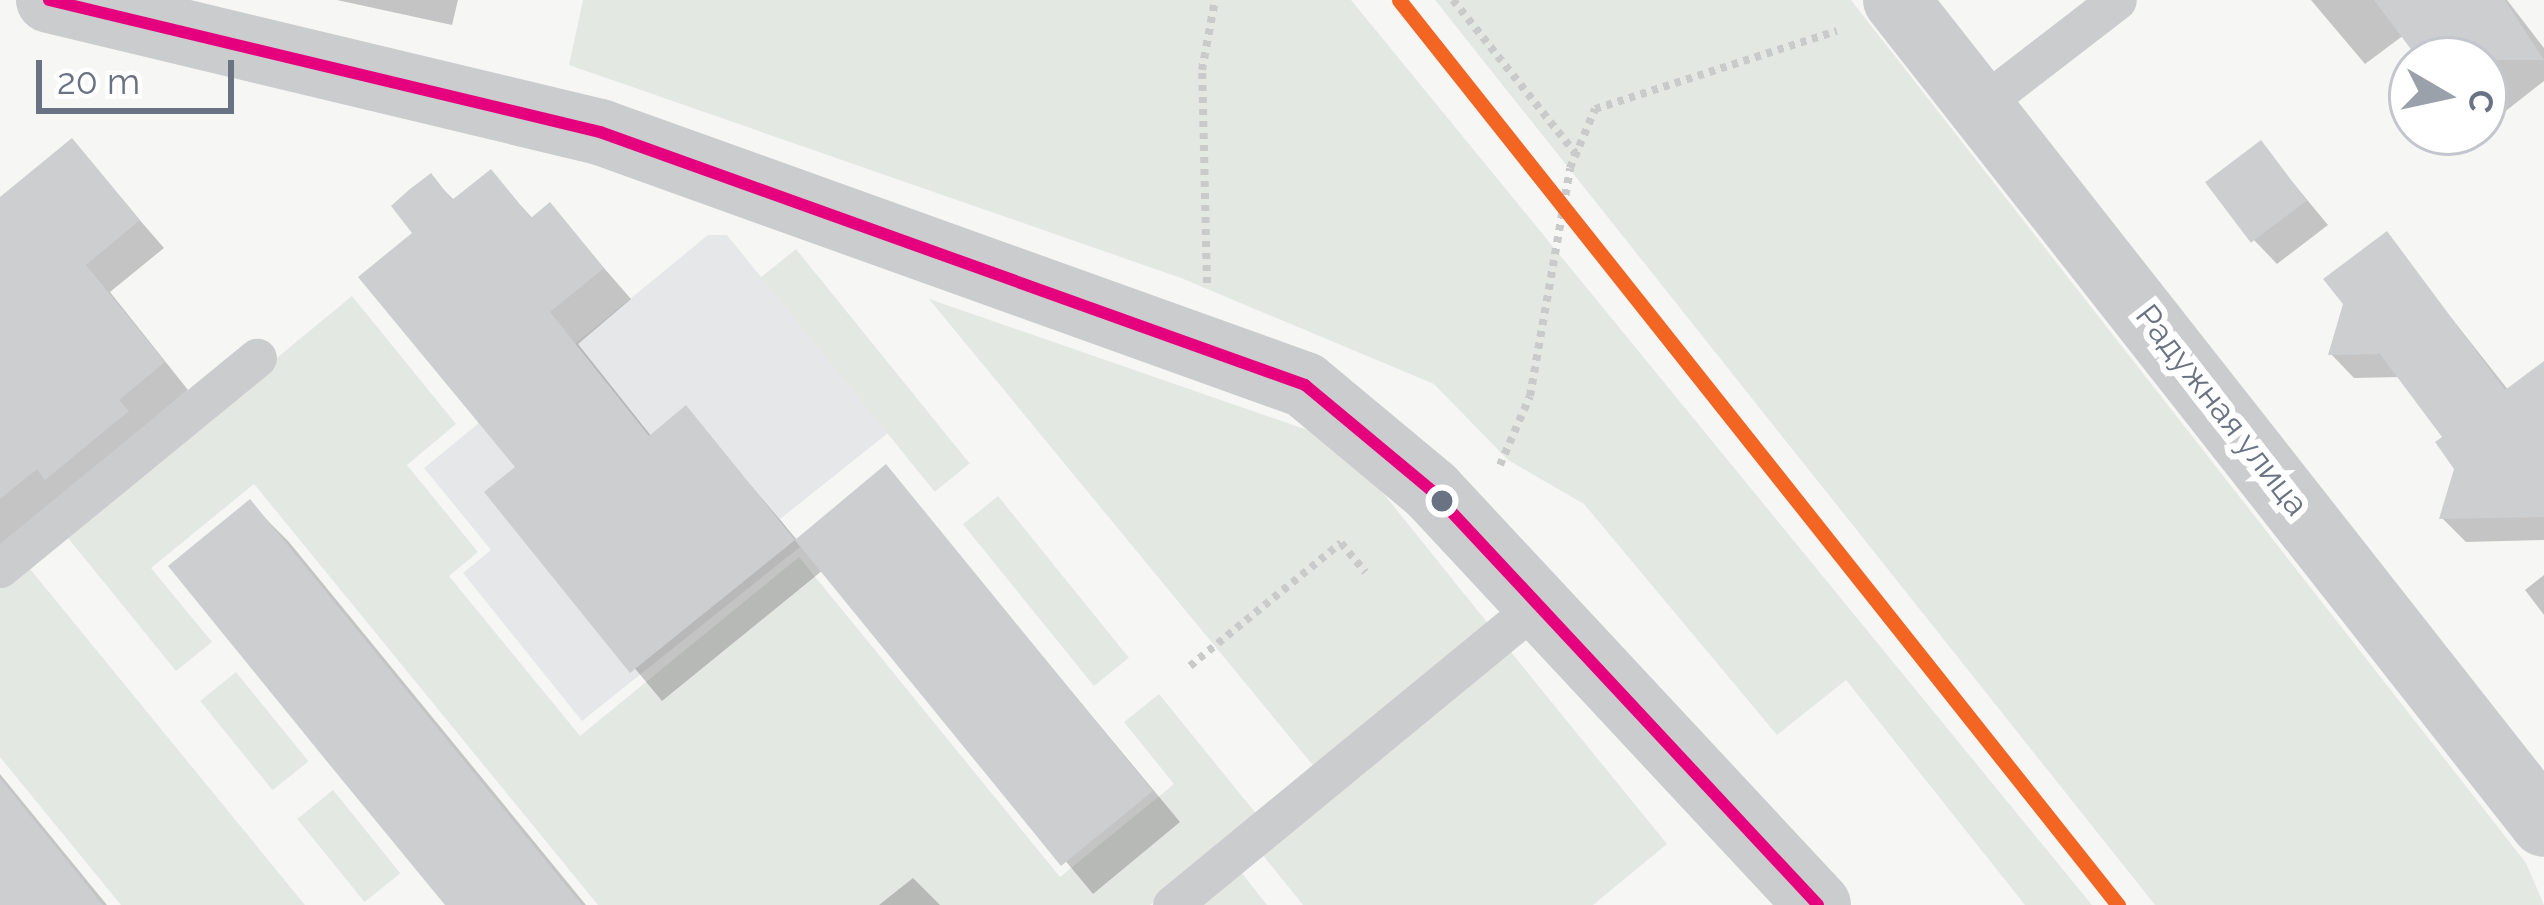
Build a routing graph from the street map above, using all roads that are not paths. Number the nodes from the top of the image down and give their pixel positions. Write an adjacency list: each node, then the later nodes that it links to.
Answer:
1 (49, 0): 7 (street)
2 (2117, 0): 4 (lane)
3 (1906, 12): 4 (street, Радужная улица)
4 (1982, 104): 8 (street, Радужная улица)
5 (257, 358): 6 (lane)
6 (0, 568)
7 (1538, 604): 9 (lane); 10 (street)
8 (2544, 824)
9 (1172, 905)
10 (1818, 905)

